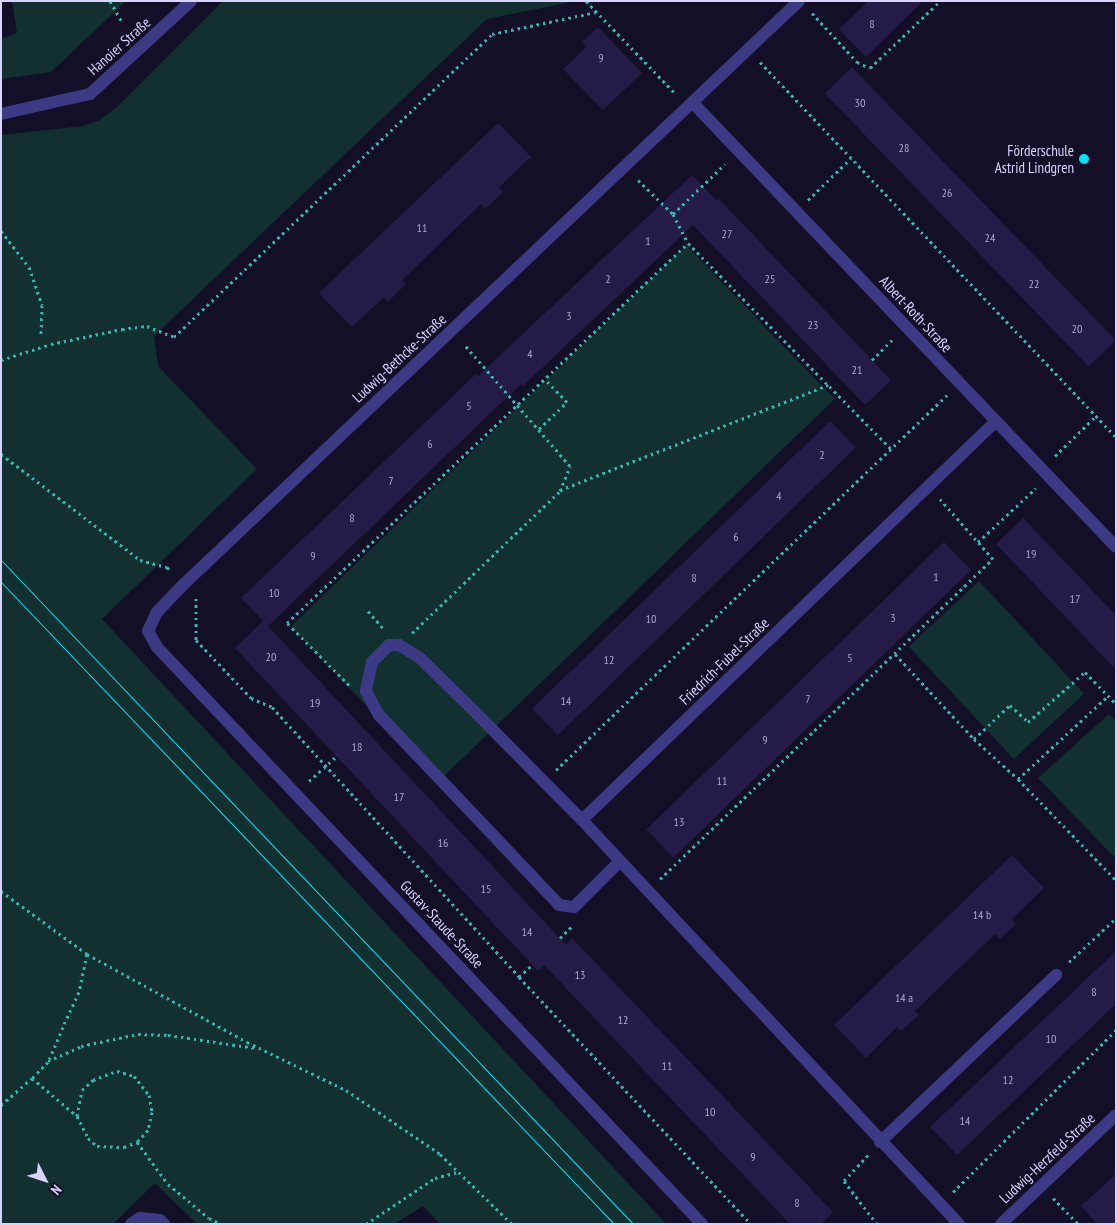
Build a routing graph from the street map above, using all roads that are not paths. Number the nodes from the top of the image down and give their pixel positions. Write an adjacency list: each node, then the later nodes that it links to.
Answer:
1 (191, 1): 4 (street, Hanoier Straße)
2 (799, 1): 3 (street, Ludwig-Bethcke-Straße)
3 (693, 103): 5 (street, Albert-Roth-Straße); 7 (street, Ludwig-Bethcke-Straße)
4 (1, 114)
5 (995, 422): 6 (street, Albert-Roth-Straße); 8 (street, Friedrich-Fubel-Straße)
6 (1116, 547)
7 (157, 647): 15 (street, Gustav-Staude-Straße)
8 (582, 820): 9 (street); 9 (street)
9 (620, 861): 12 (street)
10 (1056, 975): 12 (street)
11 (1116, 1115): 17 (street, Ludwig-Herzfeld-Straße)
12 (880, 1142): 16 (street)
13 (131, 1224): 14 (street)
14 (164, 1224)
15 (702, 1224)
16 (959, 1224)
17 (1001, 1224)

